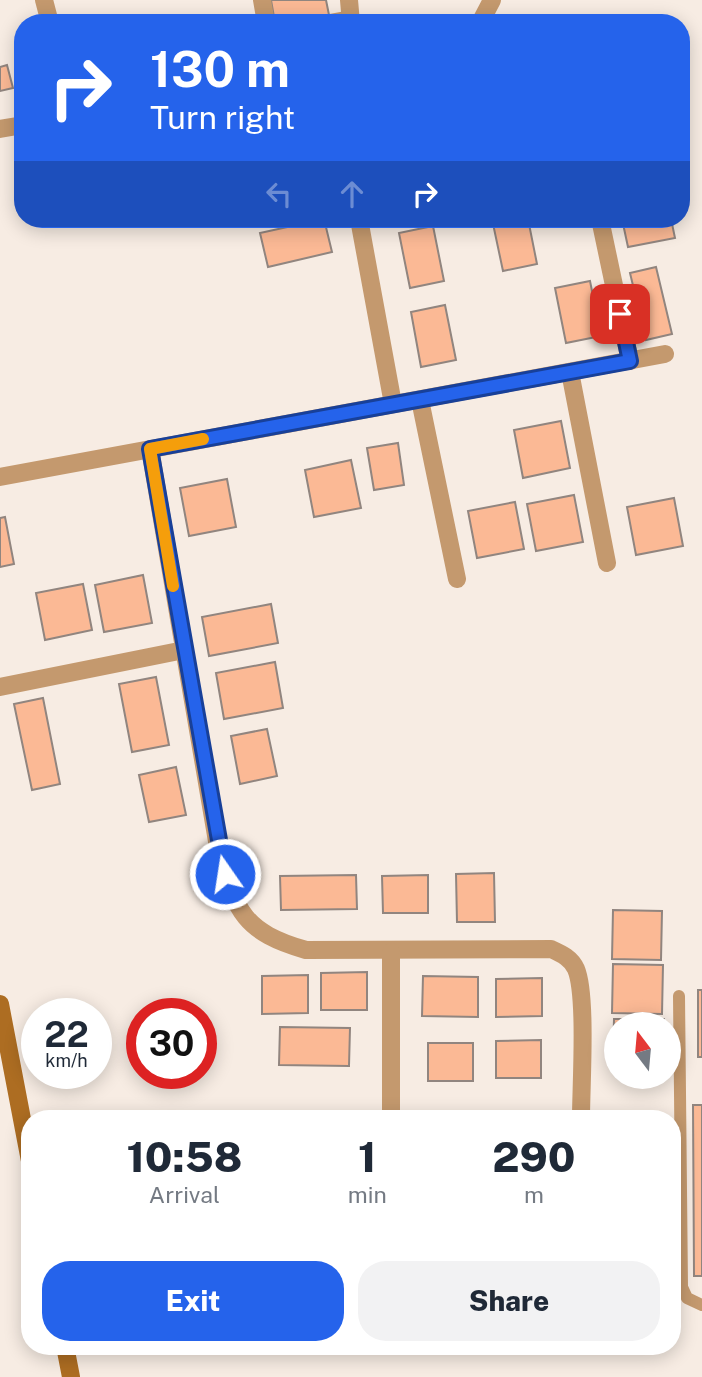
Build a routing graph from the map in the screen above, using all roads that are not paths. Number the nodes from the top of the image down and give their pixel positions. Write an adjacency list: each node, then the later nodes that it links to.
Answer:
1 (361, 228): 7 (street)
2 (602, 228): 4 (street)
3 (665, 355): 4 (street)
4 (630, 361): 5 (street)
5 (570, 372): 6 (street); 10 (street)
6 (420, 400): 7 (street); 11 (street)
7 (393, 404): 8 (street)
8 (150, 449): 9 (street); 12 (street)
9 (0, 477)
10 (607, 563)
11 (457, 579)
12 (184, 650): 13 (street); 14 (street)
13 (0, 687)
14 (391, 952): 17 (street); 18 (street)
15 (679, 996): 19 (lane)
16 (0, 1004): 20 (street)
17 (391, 1110)
18 (581, 1110)
19 (680, 1110)
20 (21, 1114)
21 (681, 1190): 22 (lane)
22 (702, 1305)
23 (67, 1355): 24 (street)
24 (71, 1377)

